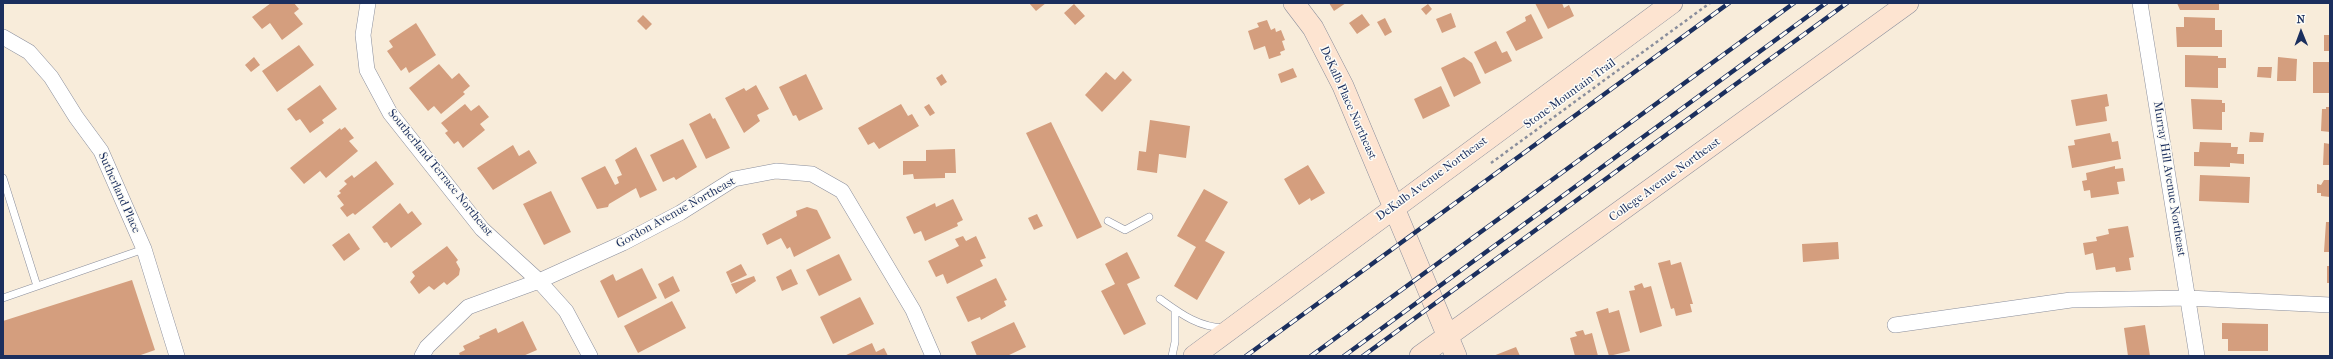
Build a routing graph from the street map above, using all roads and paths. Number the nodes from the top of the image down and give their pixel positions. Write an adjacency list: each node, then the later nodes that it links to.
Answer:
1 (368, 3): 14 (street, Southerland Terrace Northeast)
2 (1294, 3): 10 (street, DeKalb Place Northeast)
3 (1672, 3): 10 (street, DeKalb Avenue Northeast)
4 (1710, 3): 8 (path, Stone Mountain Trail)
5 (1908, 3): 23 (street, College Avenue Northeast)
6 (2140, 3): 17 (street, Murray Hill Avenue Northeast)
7 (3, 38): 13 (street, Sutherland Place)
8 (1484, 167)
9 (3, 178): 15 (lane)
10 (1394, 207): 22 (street, DeKalb Avenue Northeast); 23 (street, DeKalb Place Northeast)
11 (1149, 218): 12 (lane)
12 (1108, 221)
13 (144, 249): 15 (lane); 24 (street, Sutherland Place)
14 (539, 281): 25 (street); 26 (street, Southerland Terrace Northeast); 27 (street, Gordon Avenue Northeast)
15 (37, 286): 16 (lane)
16 (3, 298)
17 (2188, 298): 19 (street); 21 (street); 32 (street, Murray Hill Avenue Northeast)
18 (1160, 299): 20 (lane)
19 (2330, 305)
20 (1175, 310): 22 (lane); 28 (lane)
21 (1895, 325)
22 (1231, 328): 29 (street, DeKalb Avenue Northeast)
23 (1448, 336): 30 (street, College Avenue Northeast); 31 (street, DeKalb Place Northeast)
24 (177, 356)
25 (422, 356)
26 (590, 356)
27 (934, 356)
28 (1172, 356)
29 (1194, 356)
30 (1420, 356)
31 (1456, 356)
32 (2197, 356)

